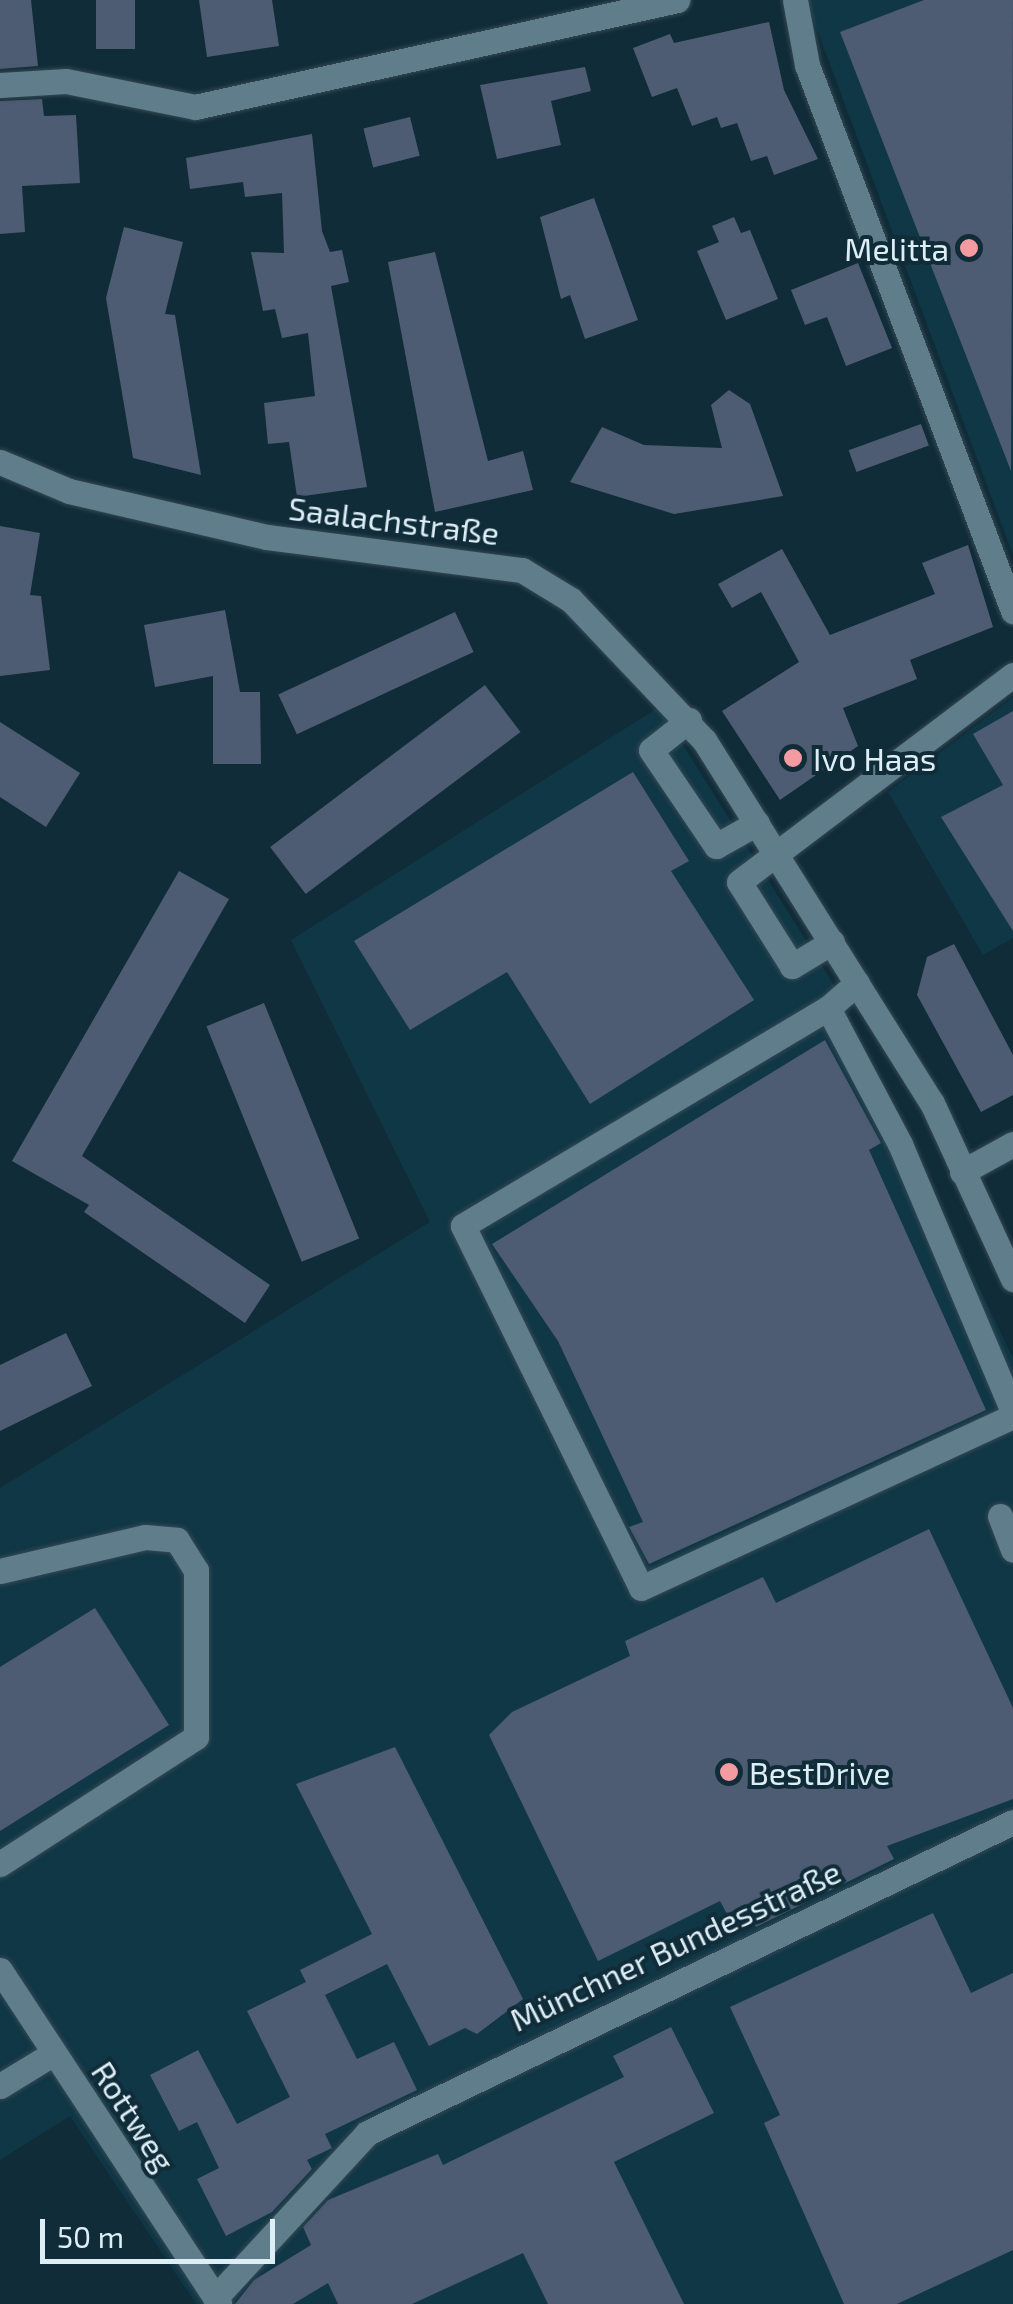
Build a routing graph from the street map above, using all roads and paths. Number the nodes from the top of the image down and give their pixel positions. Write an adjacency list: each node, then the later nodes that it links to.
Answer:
1 (677, 0): 3 (street)
2 (795, 0): 5 (street)
3 (0, 85)
4 (0, 462): 7 (street, Saalachstraße)
5 (1013, 610)
6 (1013, 676): 9 (street)
7 (689, 720): 8 (street, Saalachstraße); 8 (street)
8 (757, 823): 9 (street, Saalachstraße)
9 (778, 856): 10 (street, Saalachstraße); 10 (street)
10 (832, 942): 11 (street, Saalachstraße)
11 (857, 984): 12 (street); 14 (street, Saalachstraße)
12 (828, 1008): 16 (street); 16 (street)
13 (1013, 1144): 14 (street)
14 (962, 1172): 15 (street, Saalachstraße)
15 (1013, 1280)
16 (1013, 1414)
17 (1000, 1516): 18 (street)
18 (1013, 1550)
19 (0, 1572): 21 (street)
20 (1013, 1822): 25 (street, Münchner Bundesstraße)
21 (0, 1864)
22 (0, 1970): 23 (street, Rottweg)
23 (54, 2053): 24 (street); 26 (street, Rottweg)
24 (0, 2086)
25 (367, 2133): 26 (street, Rottweg)
26 (217, 2301)

